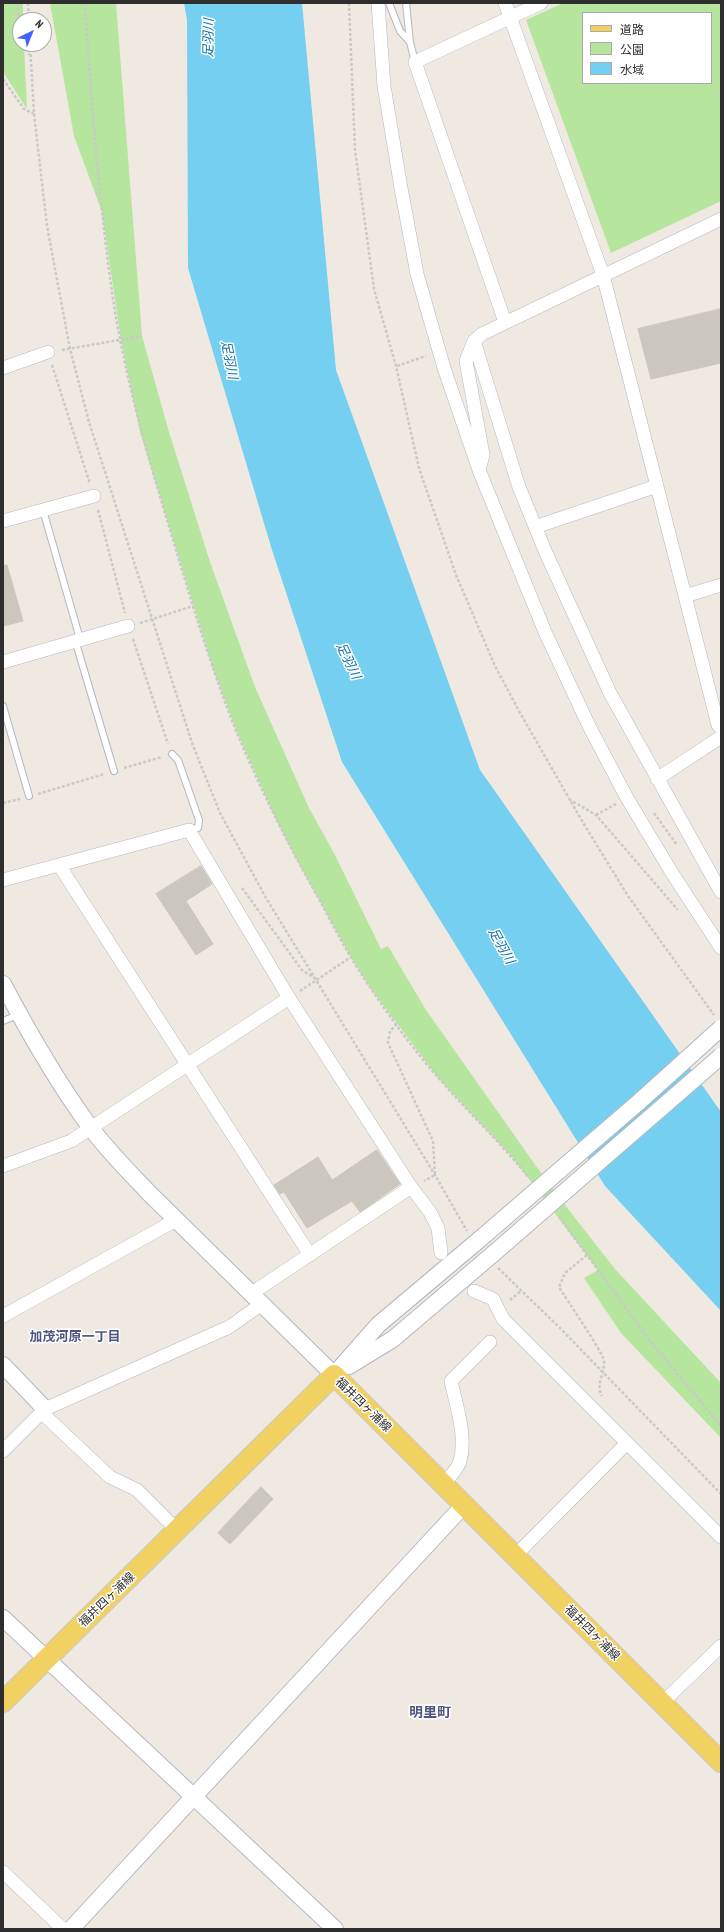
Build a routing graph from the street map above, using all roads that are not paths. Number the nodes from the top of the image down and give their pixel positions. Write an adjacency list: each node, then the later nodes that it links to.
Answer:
1 (378, 3): 15 (street)
2 (389, 3): 7 (lane)
3 (406, 3): 7 (lane)
4 (505, 3): 6 (street)
5 (541, 3): 6 (street)
6 (510, 17): 8 (street); 10 (street)
7 (410, 42): 8 (lane)
8 (415, 62): 11 (street)
9 (721, 218): 10 (street)
10 (604, 275): 11 (street); 16 (street)
11 (505, 322): 12 (street)
12 (474, 341): 15 (street); 20 (street)
13 (48, 352): 14 (street)
14 (3, 368)
15 (478, 470): 37 (street)
16 (657, 486): 20 (street); 22 (street)
17 (94, 496): 18 (street)
18 (43, 510): 19 (street); 24 (lane)
19 (3, 521)
20 (535, 527): 31 (street)
21 (721, 584): 22 (street)
22 (685, 596): 27 (street)
23 (128, 626): 24 (street)
24 (78, 639): 25 (street); 30 (lane)
25 (3, 662)
26 (3, 706): 32 (lane)
27 (721, 728)
28 (721, 736): 31 (street)
29 (172, 754): 33 (lane)
30 (114, 771)
31 (657, 779): 36 (street)
32 (29, 796)
33 (189, 830): 34 (street); 39 (street)
34 (59, 865): 35 (street); 44 (street)
35 (3, 880)
36 (721, 892)
37 (721, 948)
38 (3, 984): 40 (street)
39 (289, 998): 44 (street); 47 (street)
40 (19, 1015): 41 (lane); 45 (street)
41 (3, 1021)
42 (719, 1023): 56 (street, bridge)
43 (721, 1056): 56 (street, bridge)
44 (188, 1064): 45 (street); 50 (street)
45 (91, 1128): 46 (street); 48 (street)
46 (3, 1166)
47 (411, 1187): 49 (street); 50 (street)
48 (176, 1220): 52 (street); 53 (street)
49 (441, 1253)
50 (310, 1255): 52 (street)
51 (474, 1292): 58 (street)
52 (257, 1299): 56 (street); 57 (street)
53 (3, 1316)
54 (490, 1342): 60 (street)
55 (3, 1365): 57 (street)
56 (334, 1375): 60 (main road, 福井四ヶ浦線); 62 (main road, 福井四ヶ浦線)
57 (43, 1411): 59 (street); 62 (street)
58 (627, 1443): 63 (street); 64 (street)
59 (3, 1451)
60 (444, 1484): 61 (main road, 福井四ヶ浦線)
61 (464, 1505): 64 (main road, 福井四ヶ浦線); 71 (street)
62 (178, 1531): 67 (main road, 福井四ヶ浦線)
63 (721, 1537)
64 (515, 1556): 69 (main road, 福井四ヶ浦線)
65 (3, 1618): 67 (street)
66 (721, 1646): 69 (street)
67 (46, 1660): 68 (main road, 福井四ヶ浦線); 71 (street)
68 (3, 1702)
69 (662, 1703): 70 (main road, 福井四ヶ浦線)
70 (721, 1762)
71 (193, 1797): 74 (street); 75 (street)
72 (3, 1872): 73 (street)
73 (63, 1929)
74 (72, 1929)
75 (334, 1929)

